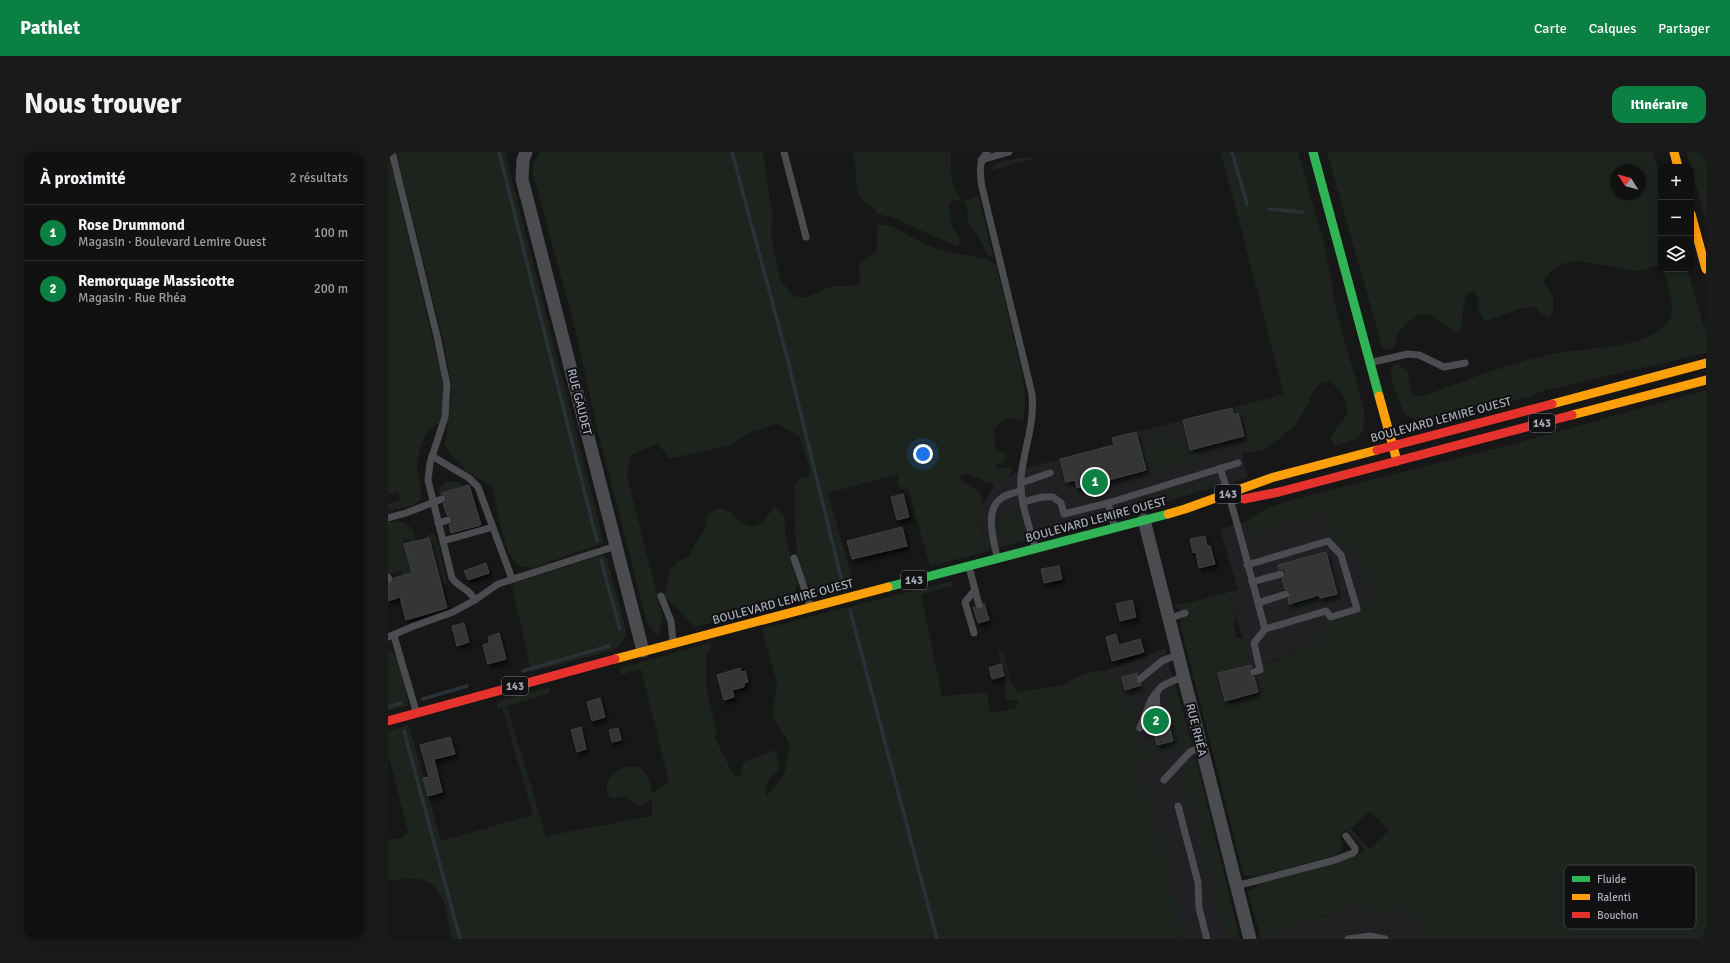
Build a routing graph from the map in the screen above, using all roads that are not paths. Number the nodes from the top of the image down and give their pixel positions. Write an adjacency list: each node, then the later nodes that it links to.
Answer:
1 (392, 152): 18 (lane)
2 (526, 152): 37 (street, RUE GAUDET)
3 (784, 152): 11 (lane)
4 (987, 152): 8 (lane)
5 (1009, 152): 8 (lane)
6 (1313, 152): 13 (main road)
7 (1674, 152): 9 (main road)
8 (982, 160): 23 (lane)
9 (1677, 164)
10 (1694, 225): 12 (main road)
11 (806, 237)
12 (1706, 269)
13 (1370, 363): 14 (lane); 17 (main road)
14 (1465, 363)
15 (1706, 363): 17 (main road, BOULEVARD LEMIRE OUEST)
16 (1706, 380): 19 (main road, BOULEVARD LEMIRE OUEST / 143)
17 (1392, 445): 19 (main road); 25 (main road, BOULEVARD LEMIRE OUEST / 143)
18 (432, 456): 27 (lane); 34 (lane)
19 (1397, 461): 25 (main road, BOULEVARD LEMIRE OUEST / 143)
20 (1238, 462): 21 (lane)
21 (1220, 468): 25 (lane); 29 (lane)
22 (1050, 473): 23 (lane)
23 (1021, 482): 24 (lane)
24 (1021, 490): 28 (lane); 40 (lane)
25 (1230, 497): 32 (main road, BOULEVARD LEMIRE OUEST / 143); 41 (lane)
26 (442, 499): 27 (lane)
27 (433, 502): 30 (lane); 33 (lane)
28 (1024, 502): 29 (lane); 38 (lane)
29 (1108, 503): 35 (lane)
30 (388, 518)
31 (448, 520): 33 (lane)
32 (1144, 520): 35 (main road, BOULEVARD LEMIRE OUEST / 143); 54 (street, RUE RHÉA)
33 (438, 523): 36 (lane)
34 (493, 527): 36 (lane); 44 (lane)
35 (1114, 528): 38 (main road, BOULEVARD LEMIRE OUEST / 143)
36 (443, 541): 49 (lane)
37 (616, 546): 44 (lane); 59 (street, RUE GAUDET)
38 (1036, 549): 40 (main road, BOULEVARD LEMIRE OUEST / 143)
39 (794, 558): 52 (lane)
40 (998, 559): 42 (main road, BOULEVARD LEMIRE OUEST / 143)
41 (1247, 565): 45 (lane); 55 (lane)
42 (969, 566): 46 (lane); 52 (main road, BOULEVARD LEMIRE OUEST / 143)
43 (1281, 574): 45 (lane)
44 (512, 579): 49 (lane)
45 (1252, 582): 50 (lane)
46 (975, 590): 51 (lane); 56 (lane)
47 (1286, 594): 50 (lane)
48 (661, 596): 58 (lane)
49 (475, 600): 57 (lane)
50 (1258, 603): 55 (lane)
51 (979, 605)
52 (810, 607): 58 (main road, BOULEVARD LEMIRE OUEST / 143)
53 (1185, 613): 54 (lane)
54 (1168, 618): 60 (street, RUE RHÉA)
55 (1265, 628): 61 (lane)
56 (974, 633)
57 (391, 637): 65 (lane)
58 (673, 643): 59 (main road, BOULEVARD LEMIRE OUEST / 143)
59 (643, 651): 65 (main road, BOULEVARD LEMIRE OUEST / 143)
60 (1177, 655): 62 (street, RUE RHÉA); 63 (lane)
61 (1253, 672)
62 (1183, 677): 64 (lane); 69 (street, RUE RHÉA)
63 (1140, 679)
64 (1158, 690): 66 (lane); 68 (lane)
65 (416, 713): 67 (main road, BOULEVARD LEMIRE OUEST / 143)
66 (1158, 716)
67 (388, 721)
68 (1140, 728)
69 (1200, 747): 70 (lane); 73 (street, RUE RHÉA)
70 (1164, 780)
71 (1178, 806): 74 (lane)
72 (1346, 836): 73 (lane)
73 (1236, 886): 75 (street, RUE RHÉA)
74 (1207, 939)
75 (1250, 939)
76 (1348, 939): 77 (lane)
77 (1385, 939)

